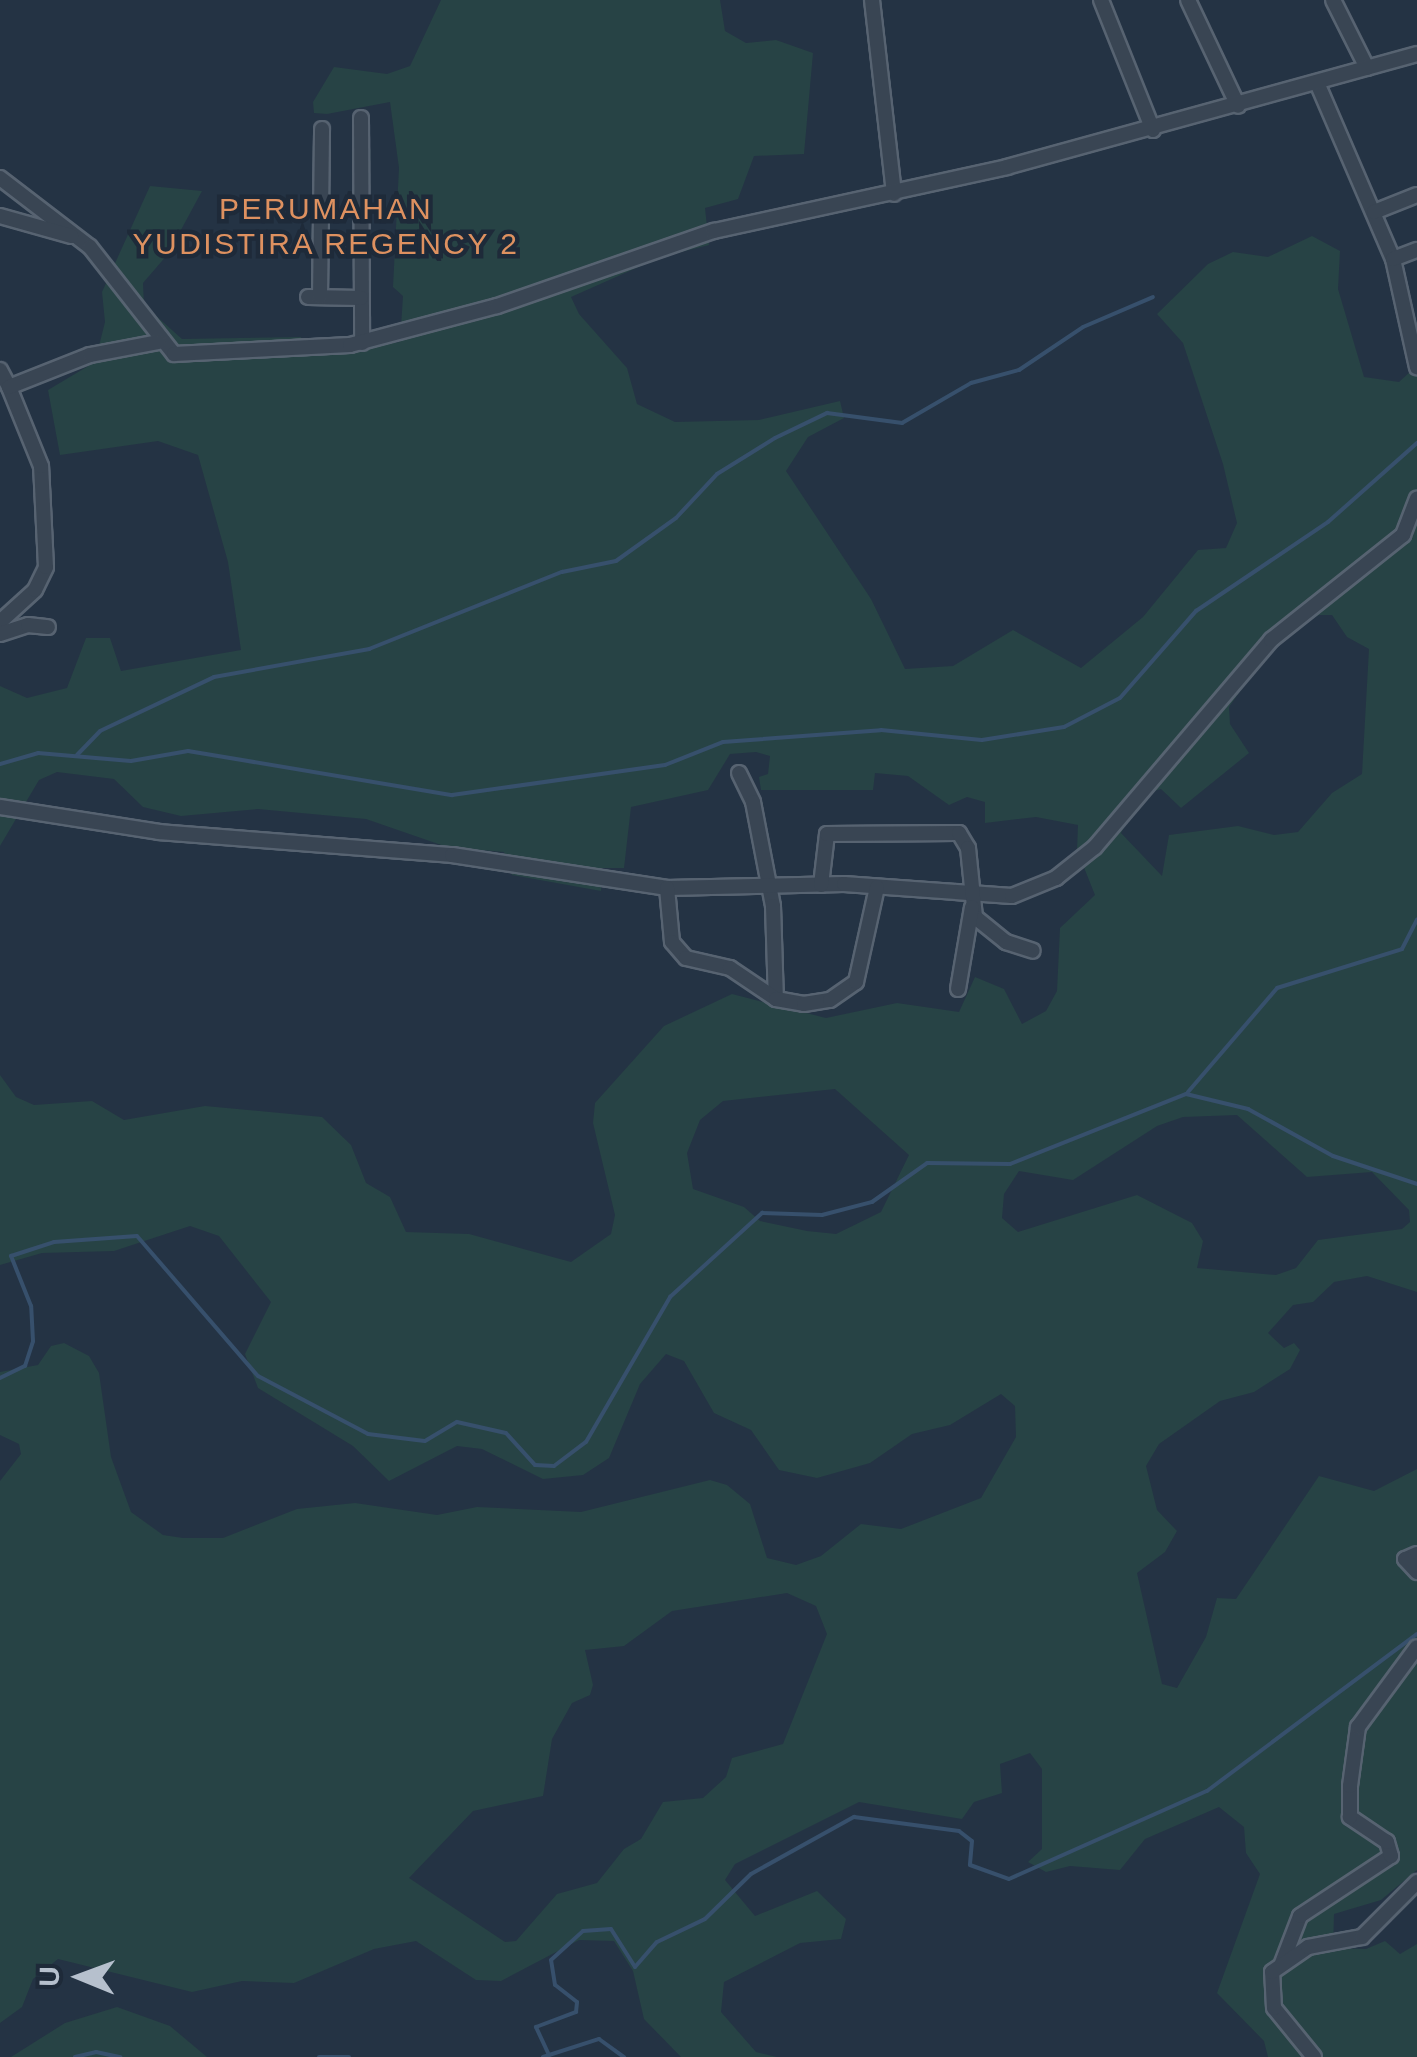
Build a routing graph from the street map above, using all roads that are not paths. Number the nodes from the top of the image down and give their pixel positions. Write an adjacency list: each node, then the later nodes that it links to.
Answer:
1 (872, 0): 13 (street)
2 (1101, 0): 11 (street)
3 (1188, 0): 8 (street)
4 (1333, 0): 6 (street)
5 (1417, 54): 6 (street)
6 (1367, 68): 7 (street)
7 (1318, 85): 8 (street); 15 (street)
8 (1238, 106): 11 (street)
9 (361, 118): 20 (street)
10 (322, 130): 20 (street)
11 (1154, 130): 13 (street)
12 (0, 178): 17 (street)
13 (894, 194): 22 (street)
14 (1417, 195): 15 (street)
15 (1374, 212): 19 (street)
16 (0, 216): 17 (street)
17 (77, 237): 21 (street)
18 (1417, 250): 19 (street)
19 (1393, 258): 23 (street)
20 (360, 298): 22 (street)
21 (159, 342): 22 (street); 25 (street)
22 (362, 343)
23 (1417, 367)
24 (0, 370): 25 (street)
25 (9, 387): 27 (street)
26 (1417, 499): 36 (street)
27 (0, 622)
28 (48, 627): 29 (street)
29 (0, 634)
30 (739, 774): 33 (street)
31 (0, 807): 35 (street)
32 (822, 885): 33 (street); 34 (street); 36 (street)
33 (770, 887): 35 (street); 39 (street)
34 (877, 887): 36 (street); 39 (street)
35 (668, 888): 39 (street)
36 (971, 901): 37 (street); 38 (street)
37 (1034, 951)
38 (958, 989)
39 (776, 999)
40 (1417, 1554): 41 (street)
41 (1417, 1572)
42 (1417, 1647): 44 (street)
43 (1417, 1882): 44 (street)
44 (1282, 1963): 45 (street)
45 (1314, 2057)

